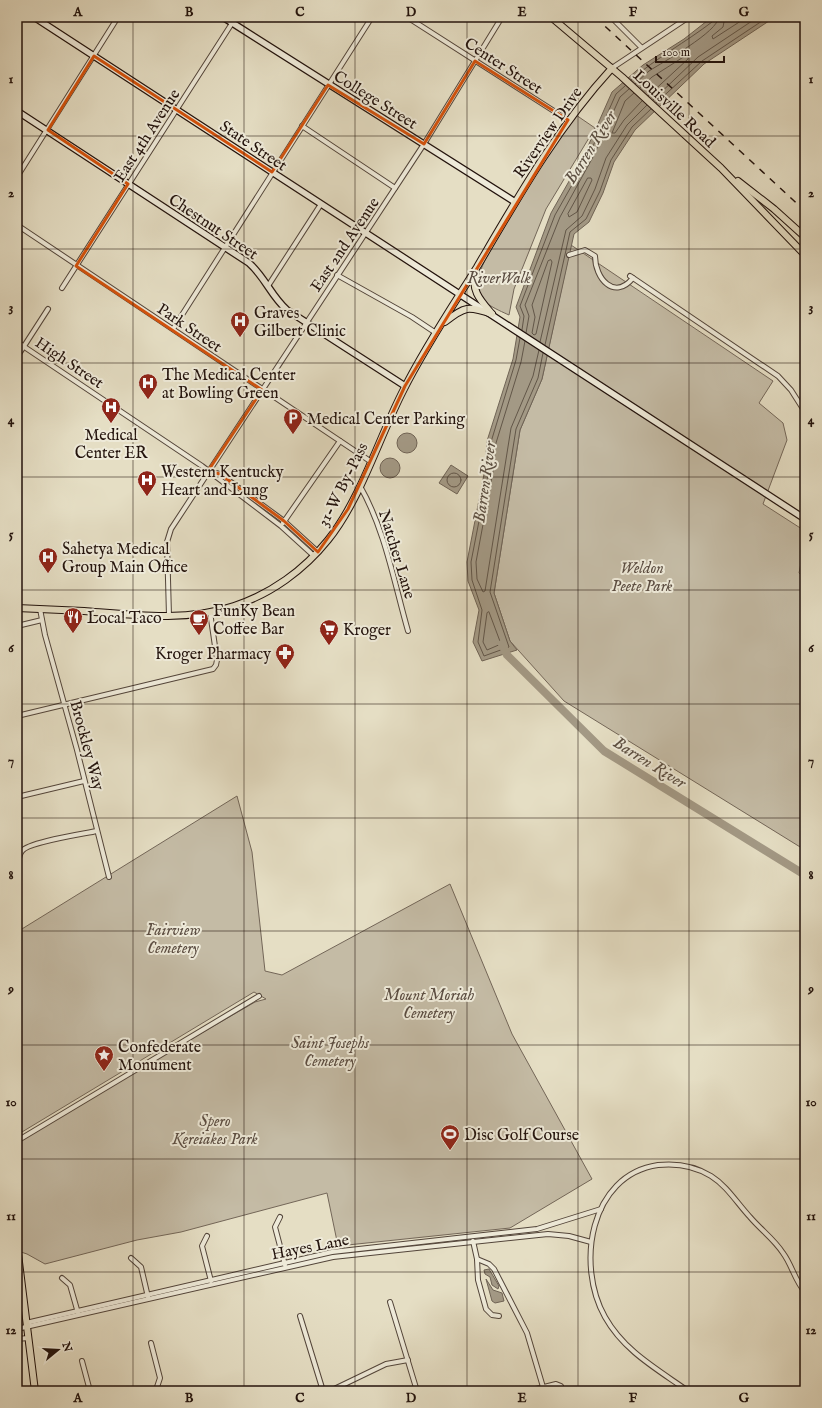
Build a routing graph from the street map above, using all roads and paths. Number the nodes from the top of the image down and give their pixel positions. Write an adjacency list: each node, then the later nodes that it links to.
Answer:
1 (34, 17): 13 (street, State Street)
2 (118, 17): 13 (street)
3 (223, 17): 11 (street, College Street)
4 (236, 17): 11 (street, East 4th Avenue)
5 (372, 17): 16 (street)
6 (408, 17): 14 (street, Center Street)
7 (502, 17): 14 (street, East 2nd Avenue)
8 (551, 17): 15 (main road, Louisville Road)
9 (610, 17): 12 (street)
10 (689, 17): 12 (street, Riverview Drive)
11 (232, 23): 16 (street, College Street); 17 (street, East 4th Avenue)
12 (641, 47): 15 (street, Riverview Drive)
13 (94, 56): 17 (street, State Street); 21 (street)
14 (475, 61): 19 (street, Center Street); 22 (street, East 2nd Avenue)
15 (612, 68): 19 (main road, Riverview Drive); 23 (main road, Louisville Road)
16 (328, 85): 20 (street); 22 (street, College Street)
17 (177, 109): 24 (street, State Street); 26 (street, East 4th Avenue)
18 (17, 111): 21 (street, Chestnut Street)
19 (568, 120): 28 (main road, Riverview Drive)
20 (302, 126): 24 (street); 27 (street)
21 (48, 130): 25 (street); 26 (street, Chestnut Street)
22 (424, 144): 27 (street, East 2nd Avenue); 28 (street, College Street)
23 (721, 168): 32 (main road, Louisville Road); 35 (main road, Louisville Road)
24 (272, 172): 29 (street, State Street); 33 (street)
25 (17, 177)
26 (128, 184): 33 (street, Chestnut Street); 37 (street, East 4th Avenue)
27 (395, 188): 31 (street, East 2nd Avenue)
28 (515, 202): 36 (main road, Riverview Drive)
29 (321, 204): 31 (street, State Street); 39 (street)
30 (17, 225): 37 (street, Park Street)
31 (366, 233): 38 (street, East 2nd Avenue); 41 (street, State Street)
32 (805, 238)
33 (225, 247): 39 (street, Chestnut Street); 46 (street)
34 (568, 255): 53 (street)
35 (805, 255)
36 (480, 261): 41 (main road, Riverview Drive); 43 (main road)
37 (76, 266): 40 (street, East 4th Avenue); 46 (street, Park Street)
38 (337, 275): 44 (street, East 2nd Avenue); 47 (street)
39 (268, 286): 44 (street, Chestnut Street)
40 (62, 288)
41 (460, 294): 43 (street, State Street); 45 (main road, 31-W By-Pass)
42 (48, 309): 49 (street)
43 (494, 316): 45 (main road); 58 (street, State Street)
44 (306, 323): 51 (street, Chestnut Street); 52 (street, East 2nd Avenue)
45 (442, 324): 47 (main road, 31-W By-Pass)
46 (173, 329): 52 (street, Park Street)
47 (436, 333): 51 (main road, 31-W By-Pass)
48 (17, 342): 49 (street, High Street)
49 (25, 347): 50 (street); 56 (street, High Street)
50 (17, 357)
51 (405, 386): 55 (main road, 31-W By-Pass)
52 (262, 390): 54 (street, Park Street); 56 (street, East 2nd Avenue)
53 (805, 412)
54 (340, 441): 55 (street, Park Street); 59 (street)
55 (370, 461): 57 (main road, 31-W By-Pass)
56 (208, 471): 59 (street); 60 (street); 65 (street, East 2nd Avenue)
57 (359, 485): 61 (main road, 31-W By-Pass); 68 (street, Natcher Lane)
58 (805, 519)
59 (284, 521): 60 (street); 61 (street)
60 (280, 526): 61 (street)
61 (316, 554): 64 (main road, 31-W By-Pass)
62 (17, 608): 63 (main road, 31-W By-Pass)
63 (40, 609): 65 (main road, 31-W By-Pass); 66 (street, Brockley Way)
64 (210, 612): 65 (main road, 31-W By-Pass); 69 (street)
65 (168, 616)
66 (42, 620): 67 (street); 69 (street, Brockley Way)
67 (17, 626)
68 (408, 631)
69 (64, 705): 70 (street); 71 (street, Brockley Way)
70 (17, 716)
71 (84, 781): 72 (street); 73 (street, Brockley Way)
72 (17, 797)
73 (97, 831): 74 (street); 75 (street, Brockley Way)
74 (17, 869)
75 (108, 877)
76 (259, 996): 77 (street)
77 (17, 1141)
78 (601, 1209): 81 (street, Hayes Lane); 82 (street); 92 (street)
79 (280, 1217): 87 (street)
80 (207, 1236): 90 (street)
81 (472, 1236): 83 (street); 87 (street, Hayes Lane)
82 (591, 1242): 83 (street, Hayes Lane); 115 (street)
83 (473, 1243): 86 (street); 88 (street, Hayes Lane)
84 (17, 1246): 99 (main road)
85 (131, 1258): 93 (street)
86 (477, 1259): 98 (street); 106 (street)
87 (285, 1263): 88 (street); 90 (street, Hayes Lane)
88 (286, 1268): 91 (street, Hayes Lane)
89 (62, 1278): 96 (street)
90 (211, 1280): 91 (street); 93 (street, Hayes Lane)
91 (212, 1286): 94 (street, Hayes Lane)
92 (805, 1292)
93 (148, 1295): 94 (street); 96 (street, Hayes Lane)
94 (149, 1300): 96 (street, Hayes Lane)
95 (390, 1302): 105 (street)
96 (78, 1313): 99 (street, Hayes Lane)
97 (300, 1316): 110 (street)
98 (499, 1316)
99 (27, 1325): 100 (street, Hayes Lane); 101 (main road)
100 (17, 1329)
101 (28, 1338): 102 (street); 107 (main road)
102 (17, 1339)
103 (151, 1343): 109 (street)
104 (82, 1360): 108 (street)
105 (408, 1360): 111 (street); 112 (street)
106 (543, 1387): 113 (street); 114 (street)
107 (35, 1391)
108 (90, 1391)
109 (154, 1391)
110 (323, 1391)
111 (330, 1391)
112 (417, 1391)
113 (528, 1391)
114 (563, 1391)
115 (688, 1391)

